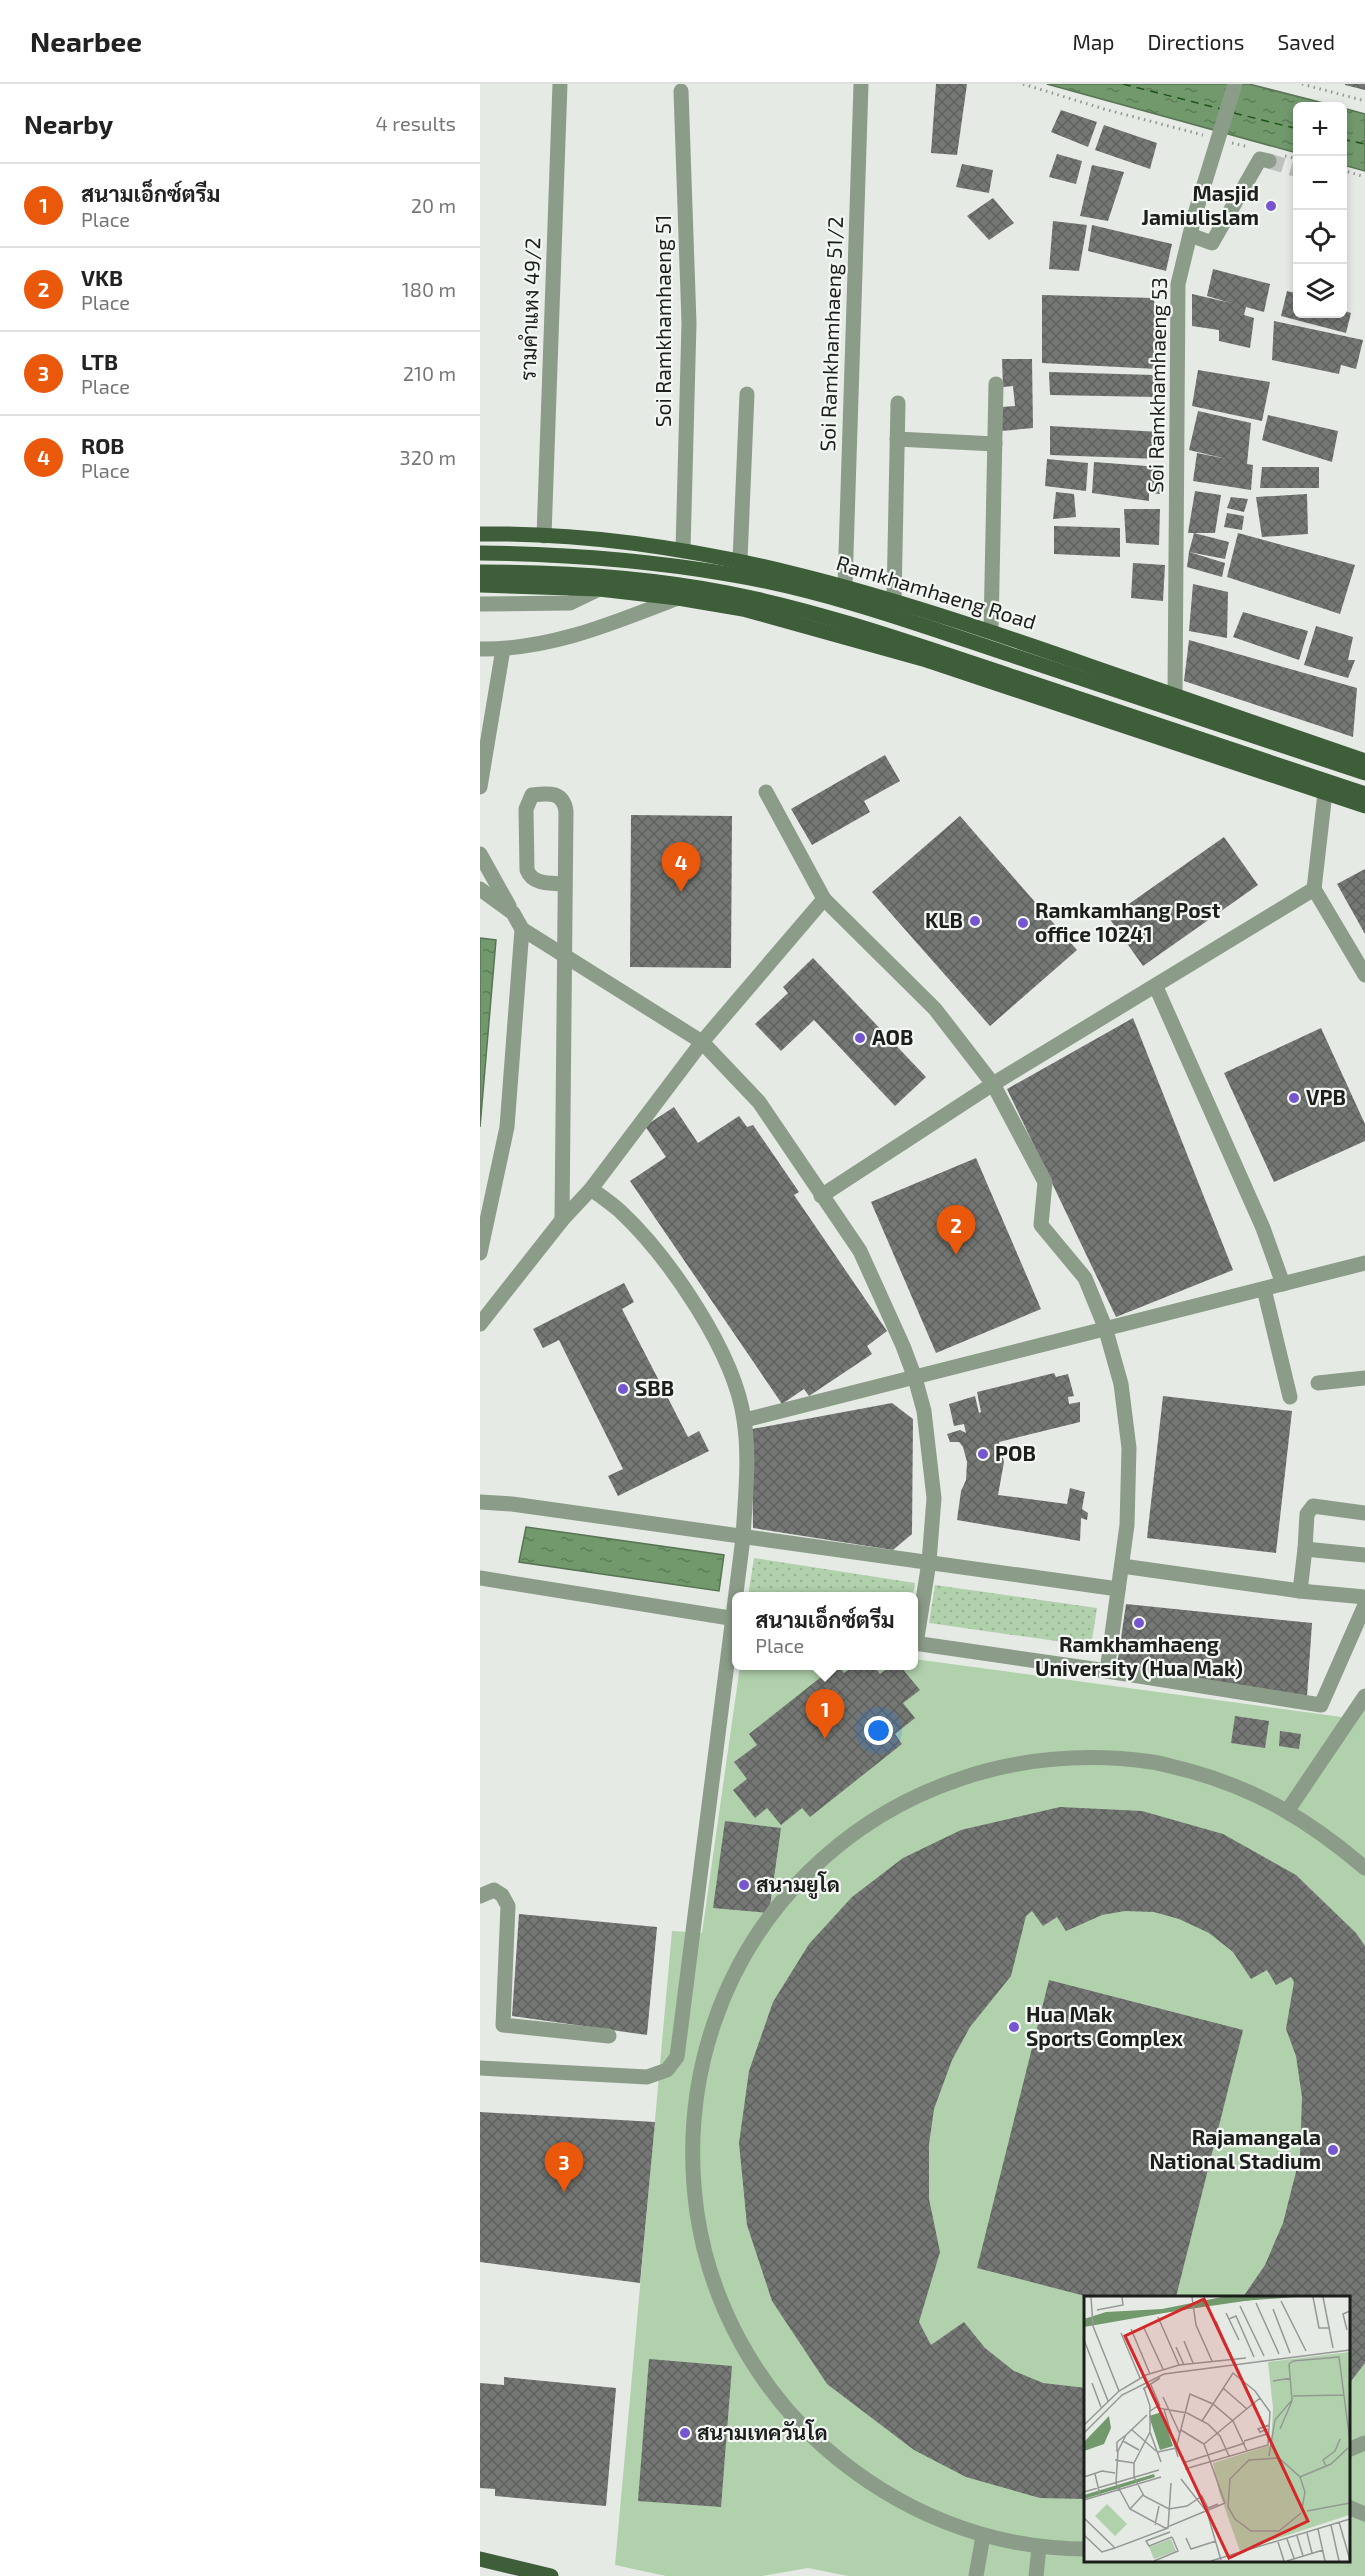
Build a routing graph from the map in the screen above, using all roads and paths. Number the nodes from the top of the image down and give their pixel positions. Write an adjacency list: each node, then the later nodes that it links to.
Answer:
1 (560, 84): 22 (street, รามคำแหง 49/2)
2 (861, 84): 28 (street, Soi Ramkhamhaeng 51/2)
3 (1023, 84): 8 (path)
4 (1235, 84): 15 (street, Soi Ramkhamhaeng 53, bridge)
5 (1302, 84): 7 (path)
6 (681, 91): 23 (street, Soi Ramkhamhaeng 51)
7 (1365, 101)
8 (1208, 137)
9 (1230, 142): 10 (path)
10 (1253, 148)
11 (1272, 158): 12 (path); 15 (street)
12 (1293, 159)
13 (1347, 172): 14 (path)
14 (1365, 177)
15 (1190, 235): 42 (street, Soi Ramkhamhaeng 53)
16 (996, 384): 20 (street)
17 (747, 394): 25 (street)
18 (898, 403): 19 (street)
19 (897, 439): 20 (street); 31 (street)
20 (995, 444): 34 (street)
21 (480, 534): 22 (main road, Ramkhamhaeng Road)
22 (544, 536): 23 (main road, Ramkhamhaeng Road)
23 (683, 550): 25 (main road, Ramkhamhaeng Road)
24 (480, 553): 45 (main road, Ramkhamhaeng Road, bridge)
25 (740, 560): 28 (main road, Ramkhamhaeng Road)
26 (480, 572): 49 (main road, bridge)
27 (480, 585): 29 (main road)
28 (845, 585): 31 (main road, Ramkhamhaeng Road)
29 (599, 589): 30 (main road); 32 (street)
30 (678, 598): 36 (main road); 38 (street)
31 (889, 599): 33 (main road, Ramkhamhaeng Road); 36 (main road)
32 (480, 604)
33 (932, 612): 34 (main road, Ramkhamhaeng Road); 40 (main road)
34 (991, 631): 35 (main road, Ramkhamhaeng Road)
35 (1021, 641): 39 (main road, Ramkhamhaeng Road); 41 (main road)
36 (873, 644): 40 (main road)
37 (480, 649): 38 (street)
38 (503, 649): 46 (street)
39 (1064, 657): 42 (main road, Ramkhamhaeng Road); 43 (main road)
40 (922, 658): 41 (main road)
41 (1008, 688): 43 (main road)
42 (1176, 696): 44 (main road, Ramkhamhaeng Road)
43 (1052, 702): 48 (main road)
44 (1365, 761)
45 (1365, 773)
46 (480, 787)
47 (766, 792): 55 (street)
48 (1325, 793): 50 (main road); 54 (street)
49 (1365, 794)
50 (1365, 806)
51 (480, 854): 56 (street)
52 (565, 884): 52 (street); 58 (street)
53 (480, 888): 56 (street)
54 (1314, 889): 59 (street); 60 (street)
55 (824, 900): 61 (street); 62 (street)
56 (513, 913): 57 (street)
57 (522, 929): 58 (street); 66 (street)
58 (565, 956): 61 (street); 65 (street)
59 (1365, 975)
60 (1156, 987): 62 (street); 68 (street)
61 (702, 1042): 63 (street); 64 (street)
62 (993, 1084): 64 (street); 71 (street)
63 (591, 1189): 65 (street); 76 (street)
64 (821, 1196): 72 (street)
65 (562, 1220): 70 (street)
66 (480, 1254)
67 (1365, 1263): 68 (street)
68 (1283, 1284): 69 (street)
69 (1264, 1289): 71 (street); 75 (street)
70 (480, 1324)
71 (1105, 1327): 72 (street); 83 (street)
72 (915, 1378): 76 (street); 82 (street)
73 (1365, 1378): 74 (street)
74 (1318, 1383)
75 (1290, 1397)
76 (745, 1420): 79 (street)
77 (480, 1502): 79 (street)
78 (1365, 1513): 80 (street)
79 (743, 1538): 82 (street); 87 (street)
80 (1305, 1549): 81 (street); 86 (street)
81 (1365, 1555)
82 (929, 1562): 85 (street); 91 (street)
83 (1122, 1566): 85 (street); 86 (street)
84 (480, 1578): 90 (street)
85 (1118, 1589): 94 (street)
86 (1300, 1591): 88 (street)
87 (737, 1592)
88 (1365, 1597)
89 (1365, 1605): 94 (street)
90 (732, 1618)
91 (918, 1626)
92 (732, 1633): 100 (street)
93 (918, 1643): 94 (street)
94 (1107, 1671)
95 (1365, 1696): 96 (street)
96 (1288, 1810): 97 (street); 105 (street)
97 (1365, 1868)
98 (480, 1896): 99 (street)
99 (609, 2036)
100 (480, 2068)
101 (1365, 2443): 102 (street)
102 (1350, 2449)
103 (1350, 2508): 104 (street)
104 (1365, 2514)
105 (983, 2536): 106 (street); 110 (street)
106 (1040, 2547): 107 (street); 111 (street)
107 (1084, 2549)
108 (480, 2559): 109 (main road)
109 (551, 2576)
110 (976, 2576)
111 (1036, 2576)

